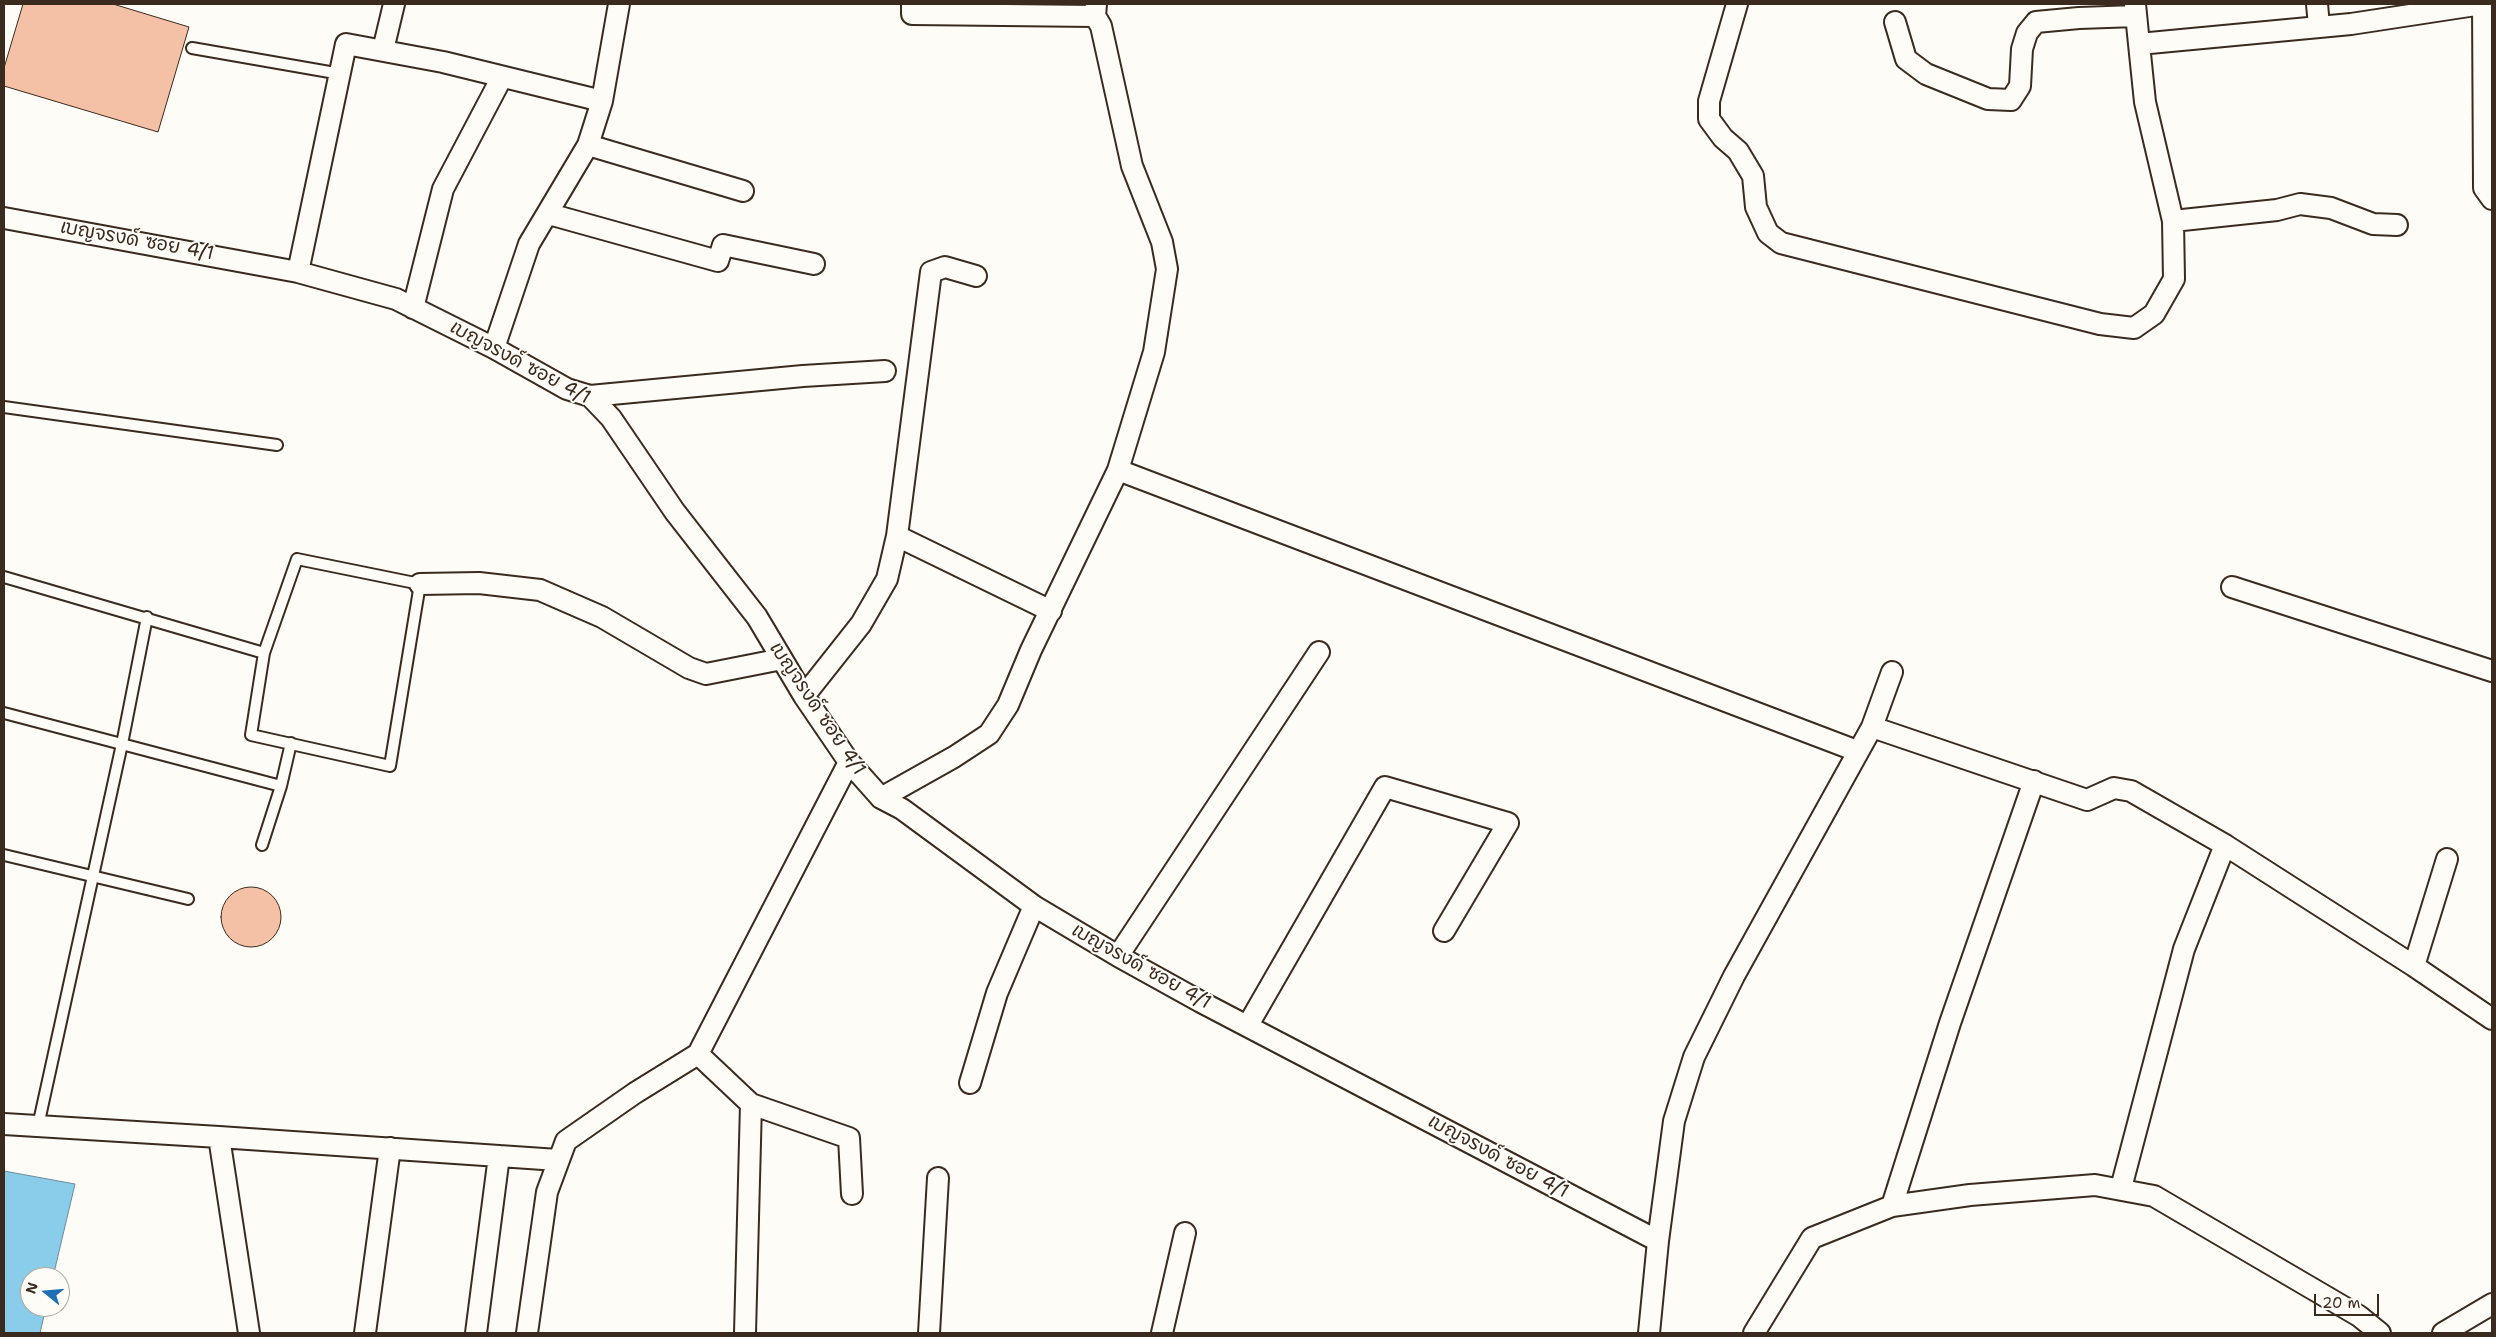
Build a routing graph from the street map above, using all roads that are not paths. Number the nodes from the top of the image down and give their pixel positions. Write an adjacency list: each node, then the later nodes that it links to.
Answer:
1 (394, 4): 13 (street)
2 (619, 4): 16 (street)
3 (912, 4): 7 (street)
4 (1737, 4): 22 (street)
5 (2317, 4): 10 (street)
6 (2482, 4): 10 (street); 19 (street)
7 (1096, 10): 33 (street)
8 (2136, 10): 9 (street); 11 (street)
9 (1895, 22)
10 (2319, 26): 11 (street)
11 (2139, 44): 22 (street)
12 (192, 48): 14 (lane)
13 (383, 50): 14 (street); 15 (street)
14 (341, 74): 25 (street)
15 (502, 77): 16 (street); 27 (street)
16 (602, 101): 17 (street)
17 (588, 145): 18 (street); 20 (street)
18 (744, 191)
19 (2492, 199)
20 (549, 214): 24 (street); 28 (street)
21 (4, 218): 25 (street, เบญจรงด์ ซอย 4/1)
22 (2173, 221): 23 (street)
23 (2397, 225)
24 (814, 264)
25 (298, 272): 27 (street, เบญจรงด์ ซอย 4/1)
26 (976, 276): 34 (street)
27 (413, 308): 28 (street, เบญจรงด์ ซอย 4/1)
28 (494, 348): 30 (street, เบญจรงด์ ซอย 4/1)
29 (885, 371): 30 (street)
30 (590, 396): 42 (street, เบญจรงด์ ซอย 4/1)
31 (4, 407): 32 (lane)
32 (277, 445)
33 (1118, 470): 38 (street); 50 (street)
34 (897, 536): 38 (street); 45 (street)
35 (4, 579): 39 (lane)
36 (420, 584): 41 (lane); 42 (street); 48 (lane)
37 (2232, 587): 43 (street)
38 (1051, 611): 54 (street)
39 (147, 617): 41 (lane); 49 (lane)
40 (1319, 652): 63 (street)
41 (264, 653): 48 (lane)
42 (782, 659): 45 (street, เบญจรงด์ ซอย 4/1)
43 (2492, 671)
44 (1892, 672): 47 (street)
45 (804, 696): 51 (street, เบญจรงด์ ซอย 4/1)
46 (4, 713): 49 (lane)
47 (1872, 727): 50 (street); 52 (street)
48 (291, 743): 53 (lane)
49 (122, 744): 53 (lane); 59 (lane)
50 (1858, 751): 81 (street)
51 (849, 762): 54 (street, เบญจรงด์ ซอย 4/1); 67 (street)
52 (2034, 781): 56 (street); 79 (street)
53 (281, 786): 55 (lane)
54 (881, 798): 61 (street, เบญจรงด์ ซอย 4/1)
55 (262, 845)
56 (2225, 846): 64 (street); 77 (street)
57 (4, 855): 59 (lane)
58 (2447, 859): 64 (street)
59 (94, 874): 60 (lane); 71 (lane)
60 (188, 899)
61 (1034, 906): 63 (street, เบญจรงด์ ซอย 4/1); 68 (street)
62 (1444, 931): 66 (street)
63 (1118, 956): 66 (street, เบญจรงด์ ซอย 4/1)
64 (2414, 966): 65 (street)
65 (2492, 1019)
66 (1248, 1025): 81 (street, เบญจรงด์ ซอย 4/1)
67 (698, 1054): 69 (street); 75 (street)
68 (970, 1083)
69 (751, 1104): 78 (street); 87 (street)
70 (4, 1124): 71 (street)
71 (38, 1126): 72 (street)
72 (219, 1137): 73 (street); 83 (street)
73 (390, 1148): 74 (street); 84 (street)
74 (499, 1156): 75 (street); 85 (street)
75 (558, 1160): 86 (street)
76 (938, 1178): 88 (street)
77 (2121, 1188): 79 (street); 92 (street)
78 (852, 1194)
79 (1892, 1206): 91 (street)
80 (1185, 1233): 89 (street)
81 (1658, 1241): 90 (street)
82 (2492, 1304): 93 (street)
83 (249, 1333)
84 (365, 1333)
85 (476, 1333)
86 (527, 1333)
87 (745, 1333)
88 (929, 1333)
89 (1162, 1333)
90 (1649, 1333)
91 (1754, 1333)
92 (2380, 1333)
93 (2443, 1333)

